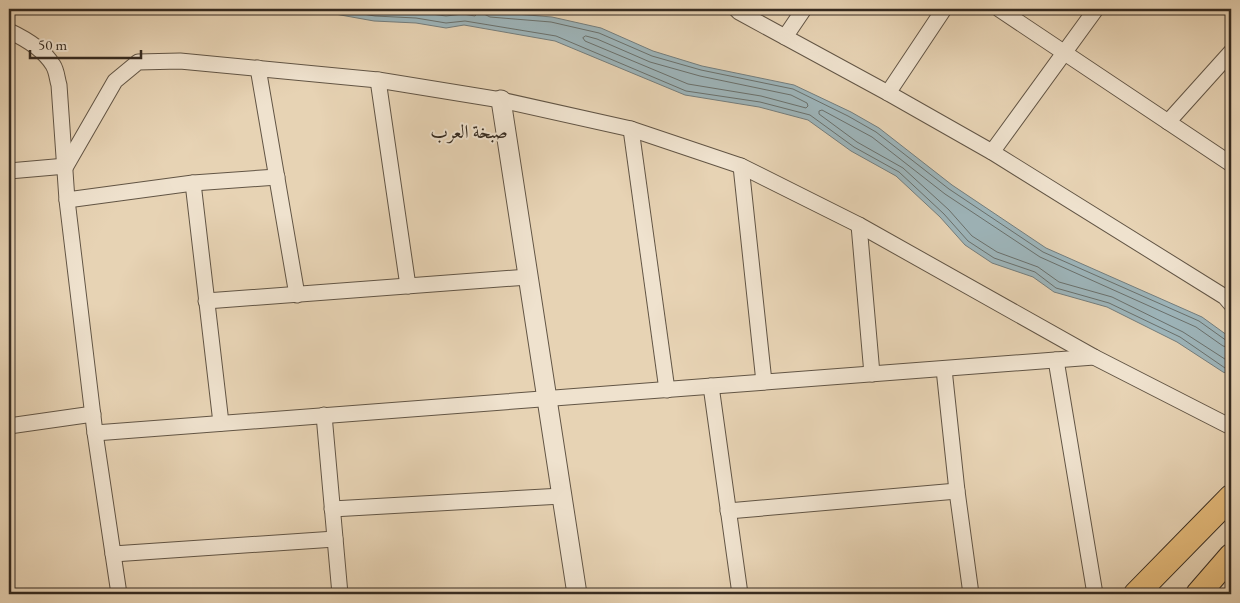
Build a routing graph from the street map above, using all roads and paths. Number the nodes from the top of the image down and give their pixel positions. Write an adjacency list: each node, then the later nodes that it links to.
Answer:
1 (736, 9): 7 (street)
2 (804, 9): 7 (street)
3 (944, 9): 12 (street)
4 (999, 9): 9 (street)
5 (1096, 9): 9 (street)
6 (9, 31): 18 (street)
7 (785, 37): 12 (street)
8 (1231, 52): 14 (street)
9 (1064, 53): 14 (street); 16 (street)
10 (258, 68): 11 (street); 18 (street); 21 (street)
11 (378, 80): 13 (street); 26 (street)
12 (888, 93): 16 (street)
13 (501, 100): 15 (street); 25 (street)
14 (1168, 122): 17 (street)
15 (631, 129): 19 (street); 36 (street)
16 (992, 152): 29 (street)
17 (1231, 164)
18 (66, 166): 20 (street); 23 (street)
19 (741, 166): 24 (street); 34 (street)
20 (9, 171)
21 (277, 177): 22 (street); 27 (street)
22 (192, 183): 23 (street); 28 (street)
23 (67, 200): 38 (street)
24 (859, 225): 30 (street); 33 (street)
25 (528, 277): 26 (street); 37 (street)
26 (408, 286): 27 (street)
27 (297, 294): 28 (street)
28 (206, 302): 40 (street)
29 (1231, 304)
30 (1094, 357): 31 (street); 42 (street)
31 (1056, 360): 32 (street); 58 (street)
32 (944, 369): 33 (street); 44 (street)
33 (872, 374): 34 (street)
34 (764, 382): 35 (street)
35 (711, 386): 36 (street); 48 (street)
36 (667, 390): 37 (street)
37 (547, 399): 39 (street); 45 (street)
38 (94, 414): 41 (street); 43 (street)
39 (324, 415): 40 (street); 47 (street)
40 (221, 423): 43 (street)
41 (9, 426)
42 (1231, 427)
43 (95, 433): 50 (street)
44 (957, 491): 48 (street); 57 (street)
45 (562, 496): 47 (street); 55 (street)
46 (1231, 497): 59 (main road)
47 (332, 509): 49 (street)
48 (728, 511): 56 (street)
49 (335, 540): 50 (street); 54 (street)
50 (113, 554): 53 (street)
51 (1231, 556): 52 (main road)
52 (1205, 592)
53 (120, 594)
54 (340, 594)
55 (577, 594)
56 (740, 594)
57 (971, 594)
58 (1096, 594)
59 (1136, 594)

